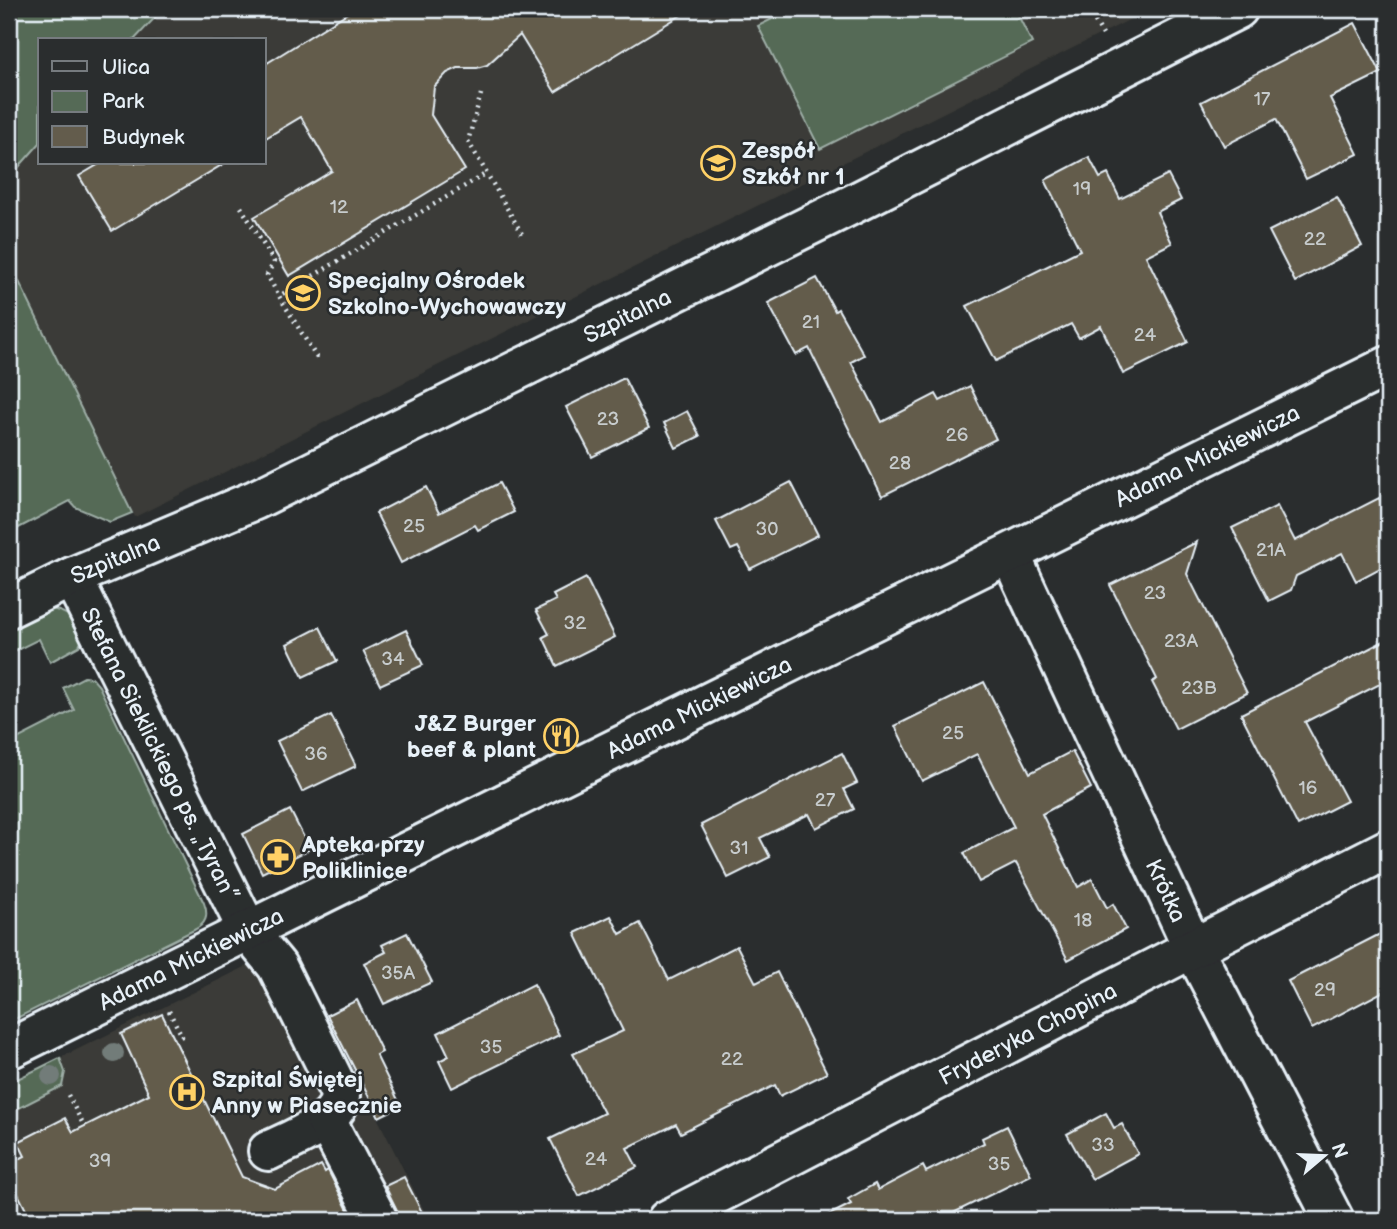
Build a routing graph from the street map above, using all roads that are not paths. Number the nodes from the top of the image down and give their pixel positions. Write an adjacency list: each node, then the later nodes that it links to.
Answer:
1 (1238, 9): 4 (street, Szpitalna)
2 (1388, 366): 3 (street, Adama Mickiewicza)
3 (1010, 554): 7 (street, Adama Mickiewicza); 8 (street, Krótka)
4 (72, 577): 5 (street, Szpitalna); 7 (street, Stefana Sieklickiego ps. „Tyran”)
5 (9, 607)
6 (1388, 849): 8 (street, Fryderyka Chopina)
7 (248, 931): 9 (street, Adama Mickiewicza); 10 (street, Stefana Sieklickiego ps. „Tyran”)
8 (1193, 948): 13 (street, Fryderyka Chopina); 14 (street, Krótka)
9 (9, 1049)
10 (326, 1120): 11 (street); 12 (street)
11 (268, 1151)
12 (377, 1220)
13 (667, 1220)
14 (1334, 1220)

